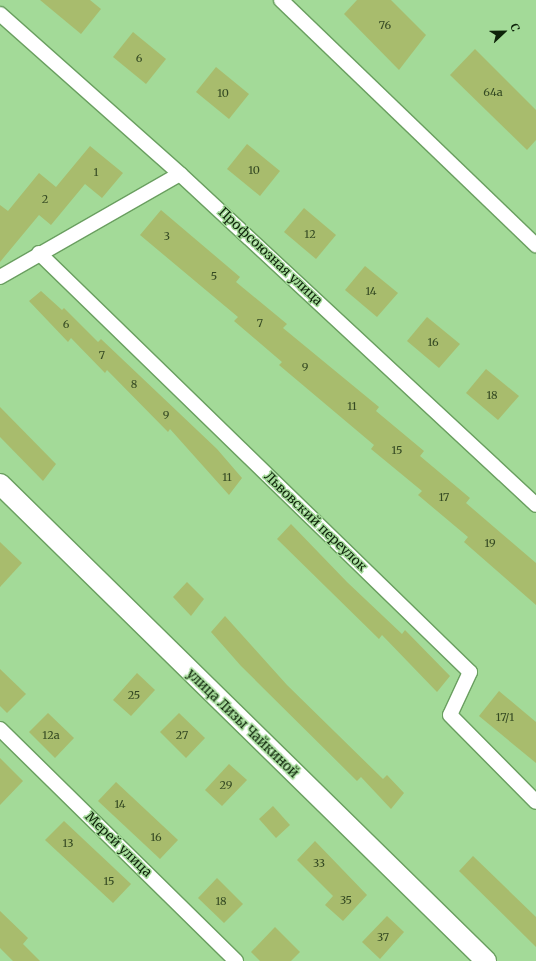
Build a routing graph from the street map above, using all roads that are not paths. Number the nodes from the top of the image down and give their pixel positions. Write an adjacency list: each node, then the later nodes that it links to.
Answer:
1 (281, 0): 4 (street)
2 (0, 14): 3 (street, Профсоюзная улица)
3 (180, 174): 5 (street); 8 (street, Профсоюзная улица)
4 (536, 245)
5 (39, 253): 6 (street); 10 (street, Львовский переулок)
6 (0, 277)
7 (0, 484): 12 (street, улица Лизы Чайкиной)
8 (536, 505)
9 (0, 729): 11 (street, Мерей улица)
10 (536, 802)
11 (236, 961)
12 (486, 961)

